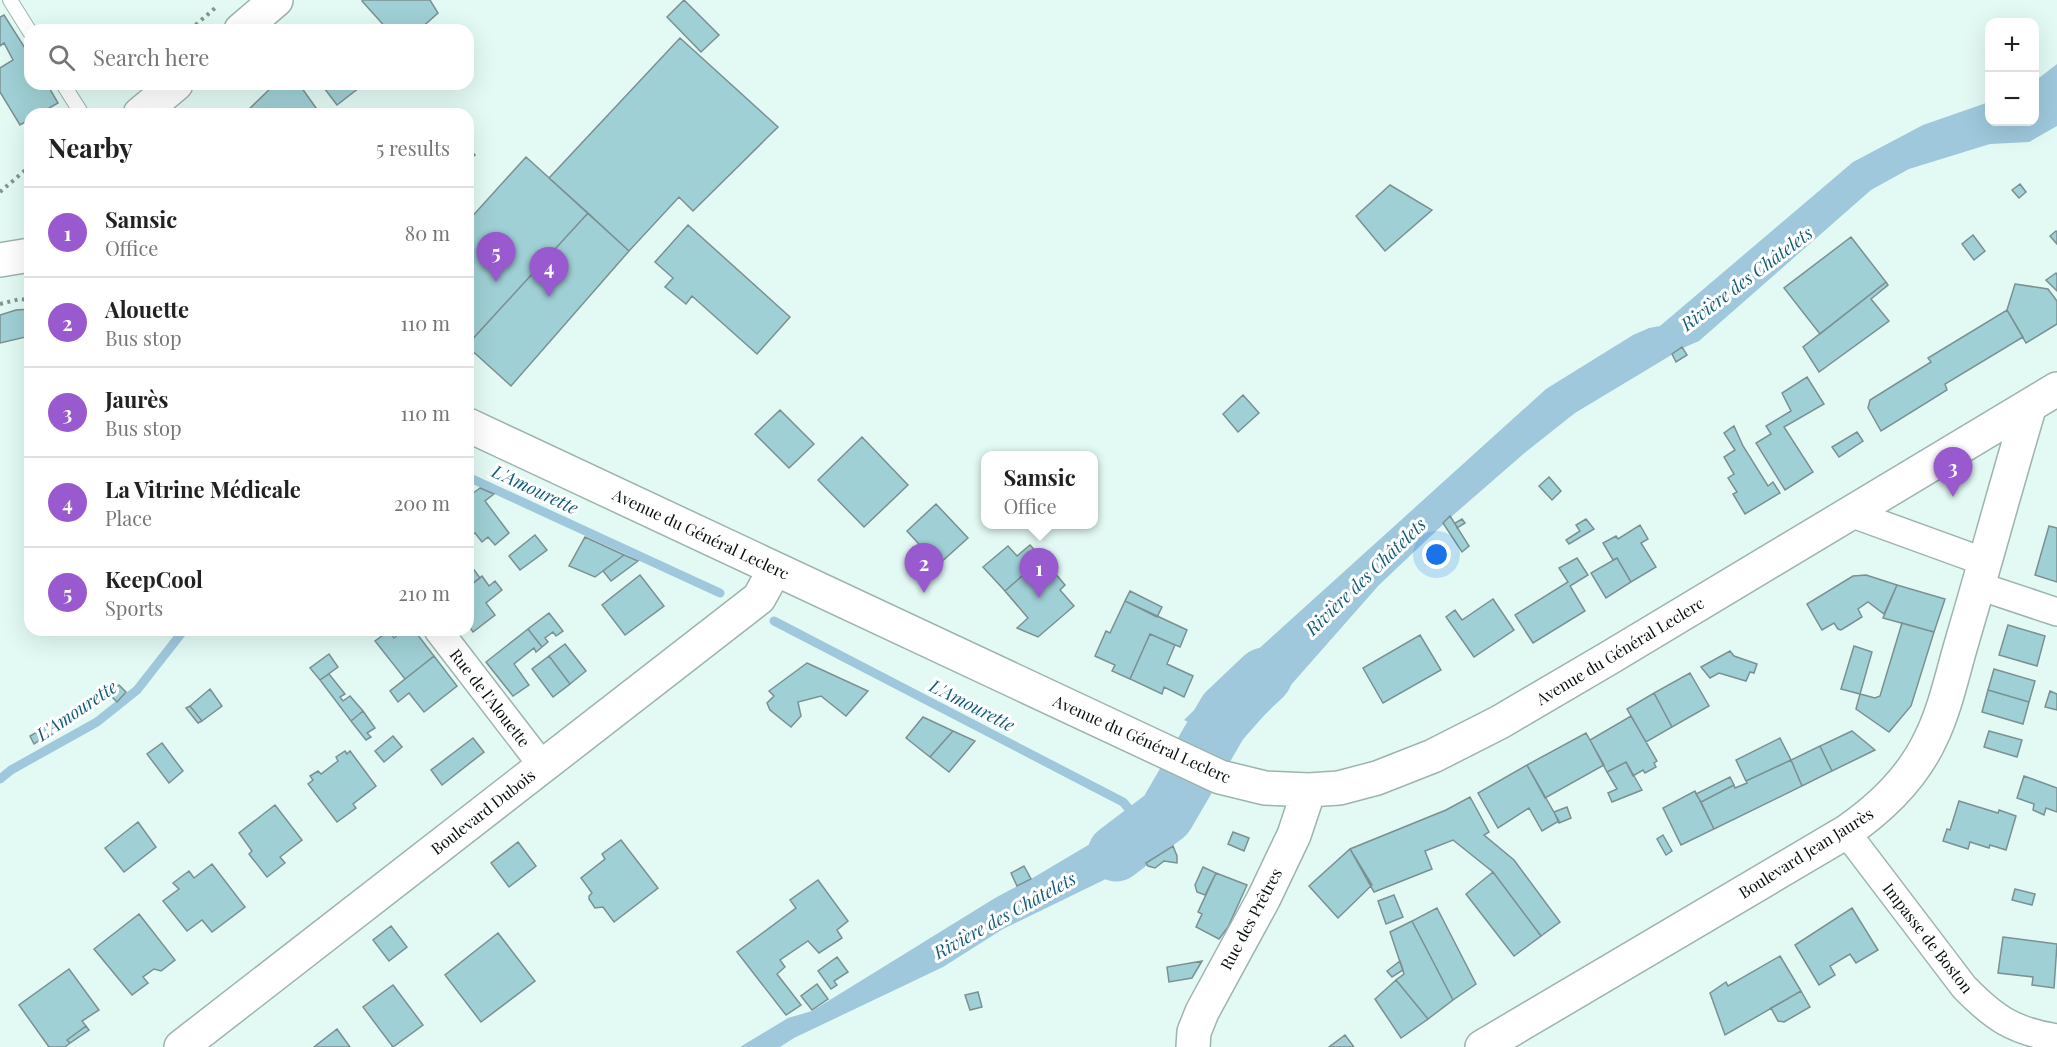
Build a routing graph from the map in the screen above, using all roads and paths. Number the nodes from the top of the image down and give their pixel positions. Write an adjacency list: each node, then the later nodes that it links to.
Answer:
1 (10, 0): 4 (lane)
2 (276, 0): 6 (street)
3 (216, 8): 5 (path)
4 (25, 24)
5 (197, 24)
6 (247, 24)
7 (67, 90): 9 (lane)
8 (169, 90): 10 (street)
9 (78, 108)
10 (147, 108)
11 (24, 170): 12 (path)
12 (0, 192)
13 (24, 256): 14 (street)
14 (0, 260)
15 (24, 299): 16 (path)
16 (0, 304)
17 (2044, 397): 19 (street, Avenue du Général Leclerc); 21 (street, Boulevard Jean Jaurès)
18 (474, 428): 20 (street, Avenue du Général Leclerc)
19 (1850, 513): 21 (street); 25 (street, Avenue du Général Leclerc)
20 (775, 569): 24 (street, Boulevard Dubois); 25 (street, Avenue du Général Leclerc)
21 (1982, 574): 22 (street); 26 (street, Boulevard Jean Jaurès)
22 (2057, 612)
23 (443, 636): 24 (street, Rue de l'Alouette)
24 (544, 765): 28 (street, Boulevard Dubois)
25 (1310, 790): 29 (street, Rue des Prêtres)
26 (1846, 832): 27 (street, Impasse de Boston); 30 (street, Boulevard Jean Jaurès)
27 (2057, 1038)
28 (181, 1047)
29 (1193, 1047)
30 (1482, 1047)

